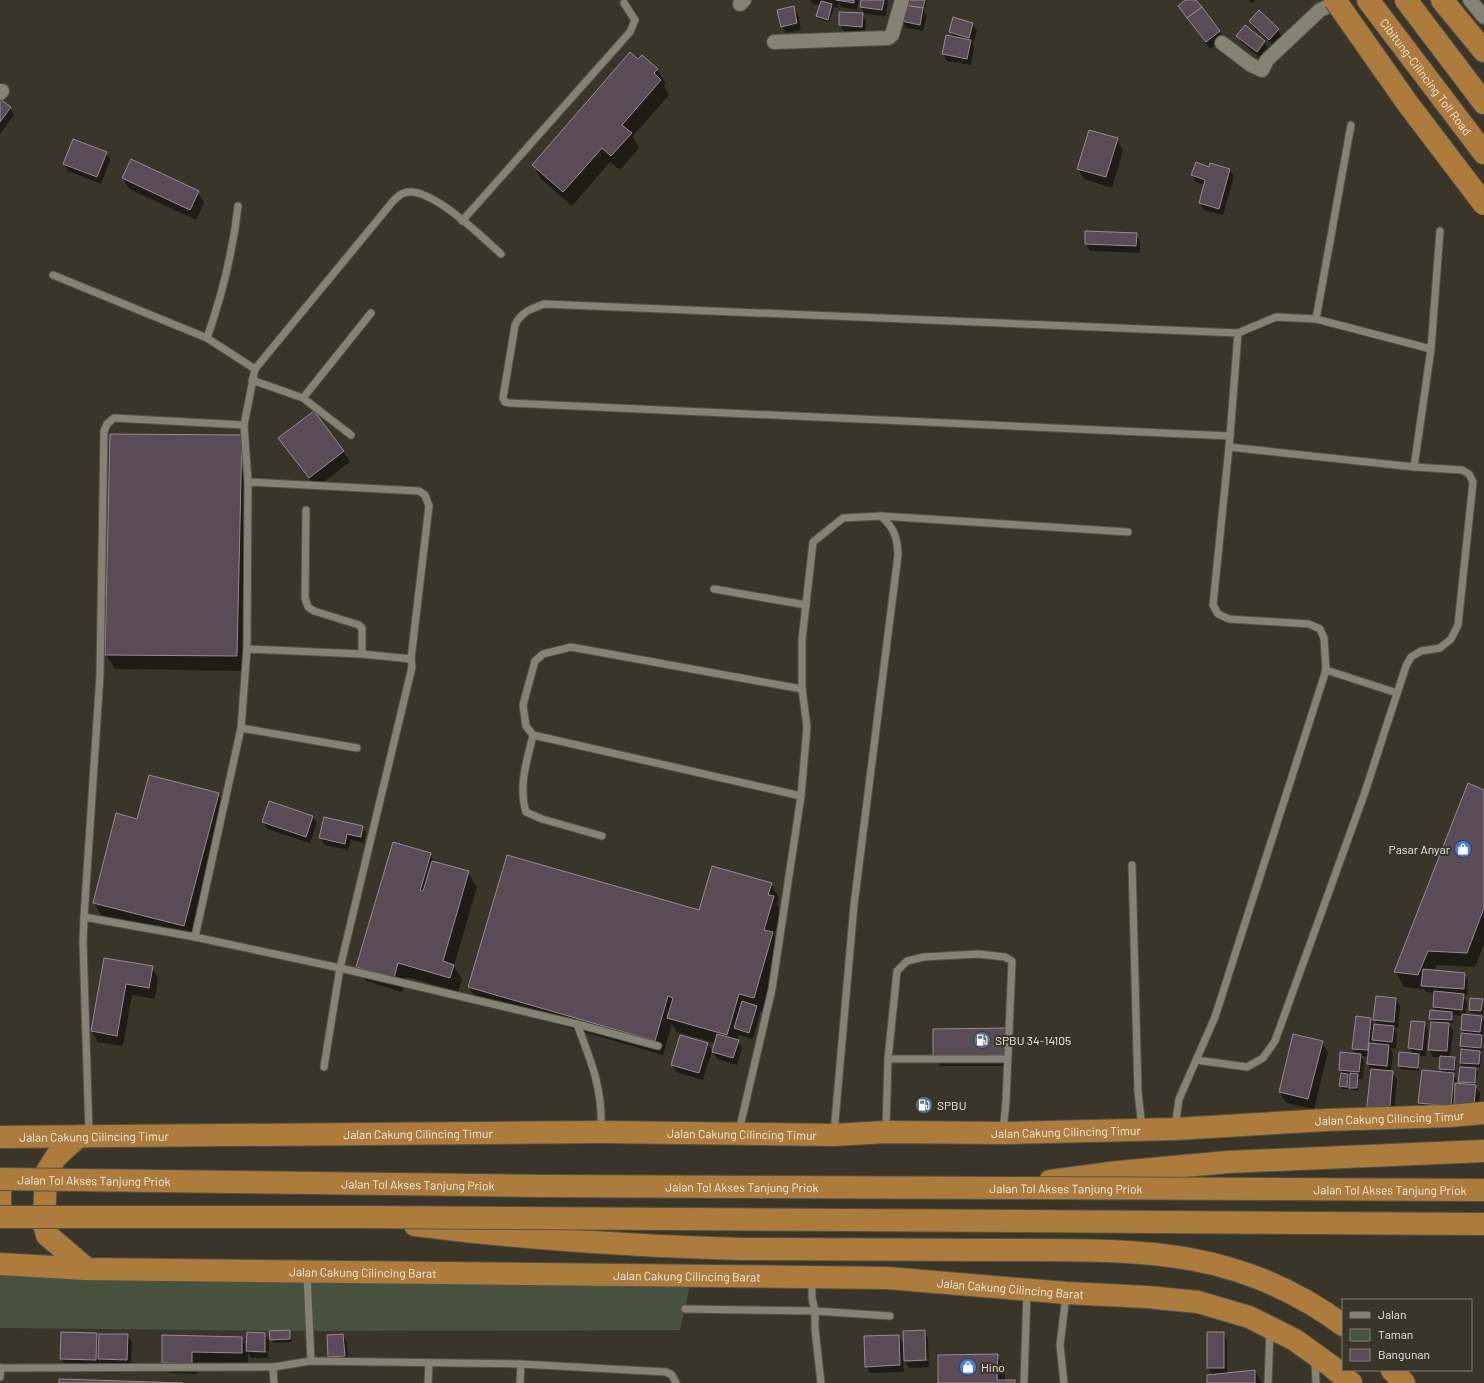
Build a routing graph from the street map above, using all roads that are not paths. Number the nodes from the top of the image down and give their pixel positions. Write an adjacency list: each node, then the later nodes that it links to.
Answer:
1 (902, 0): 10 (street)
2 (1335, 0): 16 (highway, bridge)
3 (1342, 0): 11 (street)
4 (1368, 0): 15 (highway, Cibitung-Cilincing Toll Road)
5 (1406, 0): 13 (highway)
6 (1442, 0): 12 (highway)
7 (1470, 0): 9 (street)
8 (624, 3): 18 (lane)
9 (1484, 17)
10 (774, 42)
11 (1222, 43)
12 (1484, 51)
13 (1484, 104)
14 (1351, 125): 23 (lane)
15 (1484, 153)
16 (1484, 204)
17 (238, 206): 25 (lane)
18 (462, 221): 20 (lane); 27 (lane)
19 (1440, 230): 26 (lane)
20 (501, 254)
21 (53, 275): 25 (lane)
22 (371, 313): 29 (lane)
23 (1316, 319): 24 (lane); 26 (lane)
24 (1238, 333): 32 (lane); 32 (lane)
25 (207, 338): 27 (lane)
26 (1431, 349): 34 (lane)
27 (255, 369): 28 (lane)
28 (252, 380): 29 (lane); 30 (lane)
29 (303, 398): 31 (lane)
30 (244, 425): 35 (lane); 53 (lane)
31 (351, 435)
32 (1230, 436): 33 (lane)
33 (1229, 447): 34 (lane); 44 (lane)
34 (1414, 468): 46 (lane)
35 (248, 482): 41 (lane); 43 (lane)
36 (306, 510): 42 (lane)
37 (881, 516): 38 (lane); 40 (lane); 69 (lane)
38 (1128, 532)
39 (714, 589): 40 (lane)
40 (806, 604): 45 (lane)
41 (247, 650): 42 (lane); 47 (lane)
42 (362, 654): 43 (lane)
43 (411, 659): 55 (lane)
44 (1326, 670): 46 (lane); 60 (lane)
45 (802, 689): 48 (lane); 50 (lane)
46 (1397, 693): 60 (lane)
47 (241, 728): 49 (lane); 54 (lane)
48 (533, 736): 50 (lane); 51 (lane)
49 (357, 748)
50 (801, 796): 67 (lane)
51 (602, 836)
52 (1132, 865): 63 (lane)
53 (84, 917): 54 (lane); 70 (lane)
54 (194, 937): 55 (lane)
55 (340, 968): 56 (lane); 61 (lane)
56 (577, 1024): 57 (lane); 65 (lane)
57 (658, 1046)
58 (888, 1059): 59 (lane); 59 (lane); 66 (lane)
59 (1007, 1060): 68 (lane)
60 (1196, 1060): 64 (lane)
61 (324, 1068)
62 (1484, 1113): 64 (highway, Jalan Cakung Cilincing Timur)
63 (1142, 1130): 64 (highway, Jalan Cakung Cilincing Timur); 68 (highway, Jalan Cakung Cilincing Timur)
64 (1175, 1130)
65 (601, 1132): 67 (highway, Jalan Cakung Cilincing Timur); 70 (highway, Jalan Cakung Cilincing Timur)
66 (886, 1132): 68 (highway, Jalan Cakung Cilincing Timur); 69 (highway, Jalan Cakung Cilincing Timur)
67 (738, 1133): 69 (highway, Jalan Cakung Cilincing Timur)
68 (1003, 1134)
69 (833, 1135)
70 (84, 1136): 71 (highway, Jalan Cakung Cilincing Timur); 82 (highway)
71 (0, 1137)
72 (1484, 1151): 75 (highway, bridge)
73 (0, 1179): 75 (highway, Jalan Tol Akses Tanjung Priok, bridge)
74 (0, 1183): 77 (highway)
75 (1004, 1187): 76 (highway, Jalan Tol Akses Tanjung Priok, bridge)
76 (1484, 1190)
77 (0, 1211)
78 (0, 1217): 79 (highway, bridge)
79 (360, 1217): 80 (highway, bridge); 90 (highway, bridge)
80 (1484, 1224)
81 (0, 1264): 82 (highway, Jalan Cakung Cilincing Barat)
82 (87, 1269): 83 (highway, Jalan Cakung Cilincing Barat)
83 (307, 1272): 84 (highway, Jalan Cakung Cilincing Barat); 93 (lane)
84 (812, 1278): 85 (highway, Jalan Cakung Cilincing Barat); 88 (lane)
85 (1027, 1290): 86 (highway, Jalan Cakung Cilincing Barat); 105 (lane)
86 (1067, 1293): 91 (highway, Jalan Cakung Cilincing Barat); 106 (lane)
87 (685, 1309): 88 (lane)
88 (815, 1311): 89 (lane); 104 (lane)
89 (890, 1316)
90 (1342, 1324)
91 (1270, 1326): 92 (highway, Jalan Cakung Cilincing Barat); 107 (lane)
92 (1315, 1354): 108 (lane); 109 (highway, Jalan Cakung Cilincing Barat)
93 (311, 1361): 94 (lane); 96 (lane)
94 (429, 1363): 95 (lane); 101 (lane)
95 (521, 1364): 102 (lane); 103 (lane)
96 (273, 1367): 97 (lane); 100 (lane)
97 (0, 1368): 99 (lane)
98 (1393, 1371): 110 (highway)
99 (0, 1377)
100 (274, 1383)
101 (428, 1383)
102 (520, 1383)
103 (676, 1383)
104 (821, 1383)
105 (1024, 1383)
106 (1064, 1383)
107 (1268, 1383)
108 (1316, 1383)
109 (1351, 1383)
110 (1404, 1383)

